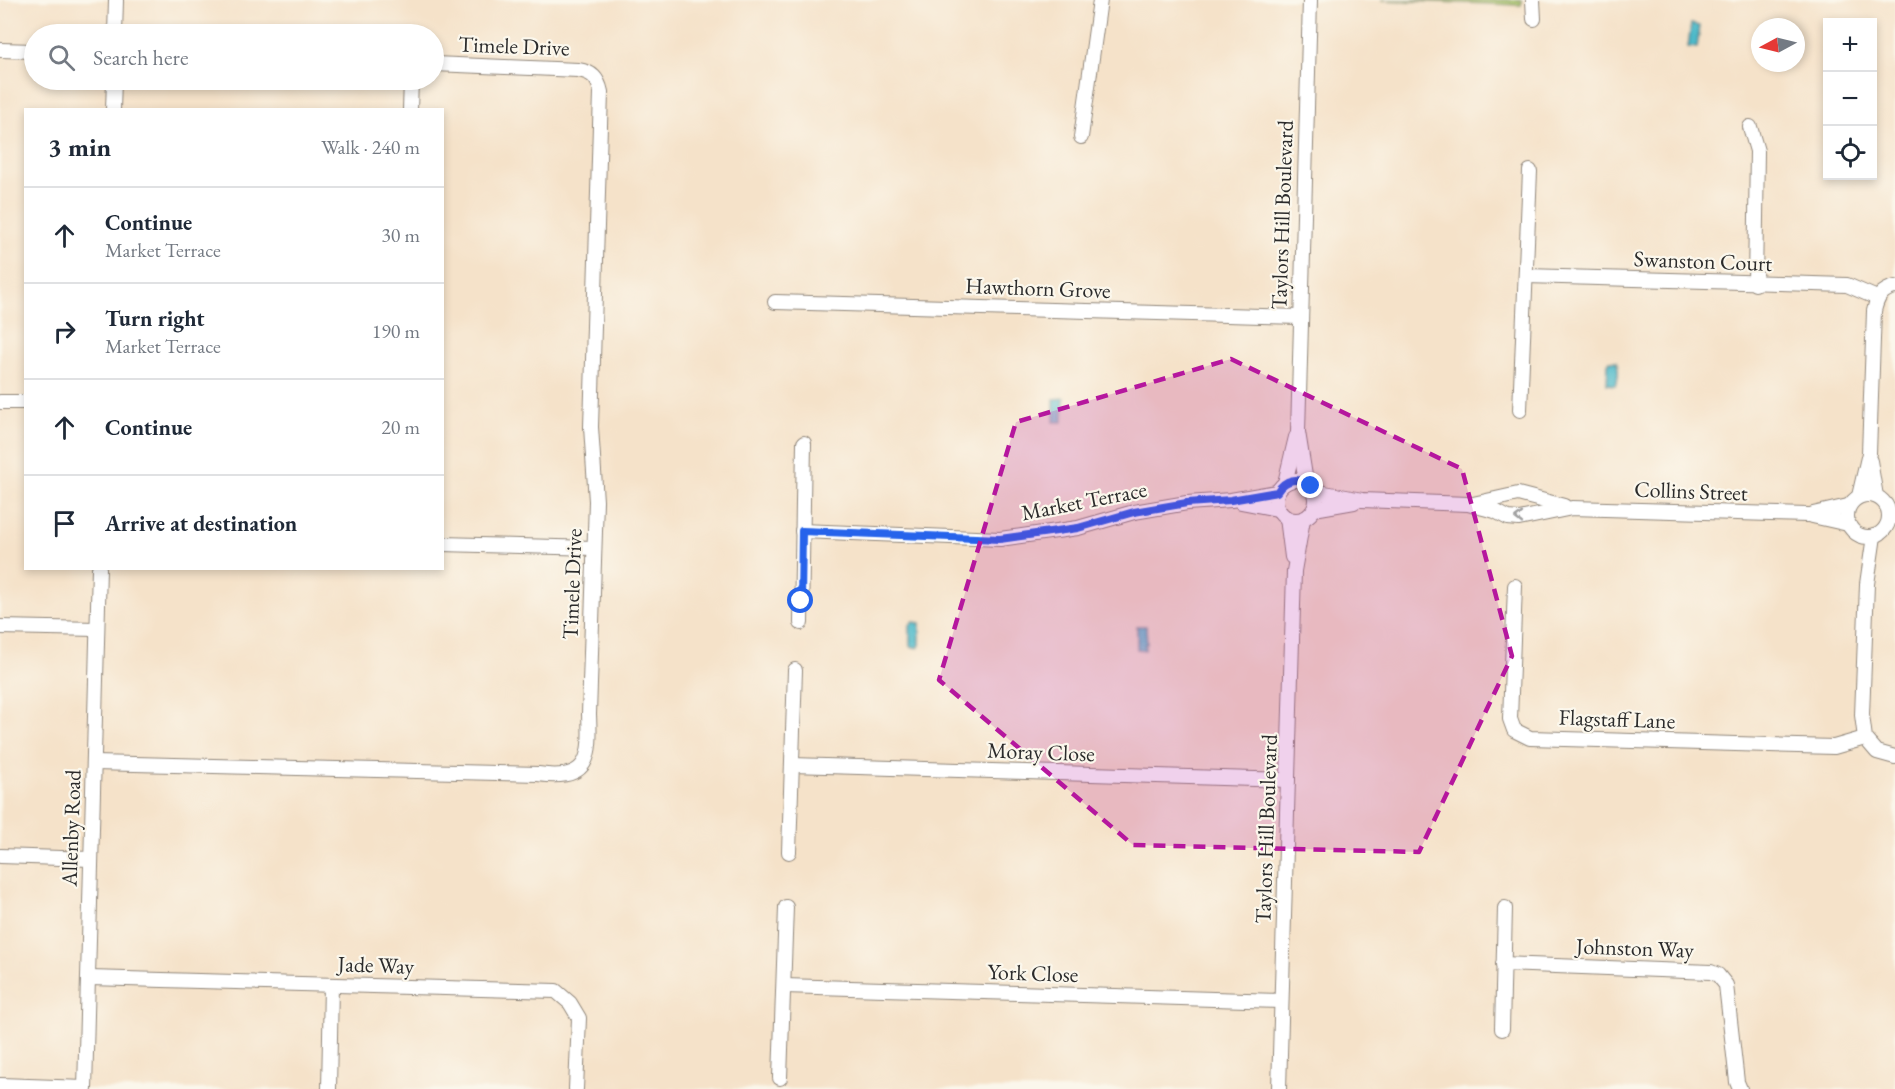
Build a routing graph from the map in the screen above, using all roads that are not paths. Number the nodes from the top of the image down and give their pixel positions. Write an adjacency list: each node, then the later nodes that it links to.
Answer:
1 (116, 0): 6 (street)
2 (1100, 0): 15 (street)
3 (1310, 0): 22 (street, Taylors Hill Boulevard)
4 (1533, 0): 5 (street)
5 (1534, 19)
6 (115, 24)
7 (0, 50): 8 (street)
8 (24, 51)
9 (444, 64): 46 (street, Timele Drive)
10 (114, 90): 12 (street)
11 (411, 90): 13 (street)
12 (113, 108)
13 (410, 108)
14 (1750, 127): 18 (street)
15 (1081, 137)
16 (1530, 171): 17 (street)
17 (1526, 276): 18 (street, Swanston Court); 25 (street)
18 (1755, 284): 20 (street, Swanston Court)
19 (1895, 287): 20 (street)
20 (1877, 298): 28 (street)
21 (774, 302): 22 (street, Hawthorn Grove)
22 (1300, 317): 26 (street, Taylors Hill Boulevard)
23 (0, 402): 24 (street)
24 (24, 402)
25 (1520, 410)
26 (1298, 432): 29 (street, Taylors Hill Boulevard); 30 (street, Taylors Hill Boulevard)
27 (804, 443): 42 (street)
28 (1869, 453): 33 (street); 34 (street)
29 (1310, 487): 30 (street); 32 (street, Collins Street); 37 (street)
30 (1281, 488): 31 (street, Market Terrace); 38 (street)
31 (1231, 500): 38 (street, Market Terrace); 42 (street, Market Terrace)
32 (1362, 500): 35 (street, Collins Street); 37 (street, Collins Street)
33 (1854, 501): 34 (street); 39 (street, Collins Street); 41 (street)
34 (1885, 501): 43 (street)
35 (1468, 504): 36 (street, Collins Street); 36 (street, Collins Street, one-way to 35)
36 (1572, 508): 39 (street, Collins Street)
37 (1314, 509): 40 (street)
38 (1282, 513): 40 (street); 48 (street, Taylors Hill Boulevard)
39 (1808, 515): 41 (street, Collins Street)
40 (1303, 519): 48 (street, Taylors Hill Boulevard)
41 (1848, 524): 44 (street)
42 (802, 531): 51 (street)
43 (1884, 532): 44 (street); 49 (street)
44 (1858, 535): 49 (street)
45 (444, 544): 46 (street)
46 (594, 548): 57 (street, Timele Drive)
47 (99, 570): 53 (street, Allenby Road)
48 (1294, 571): 59 (street, Taylors Hill Boulevard)
49 (1867, 584): 55 (street)
50 (1515, 586): 55 (street, Flagstaff Lane)
51 (801, 622)
52 (0, 627): 53 (street)
53 (97, 629): 57 (street, Allenby Road)
54 (795, 670): 58 (street)
55 (1865, 738): 56 (street)
56 (1895, 757)
57 (94, 763): 62 (street, Allenby Road)
58 (792, 765): 59 (street, Moray Close); 60 (street)
59 (1288, 780): 69 (street, Taylors Hill Boulevard)
60 (789, 852)
61 (0, 856): 62 (street)
62 (91, 858): 66 (street, Allenby Road)
63 (786, 907): 68 (street)
64 (1505, 908): 65 (street)
65 (1503, 964): 70 (street); 77 (street, Johnston Way)
66 (89, 978): 67 (street, Jade Way); 73 (street, Allenby Road)
67 (331, 985): 74 (street); 75 (street, Jade Way)
68 (784, 986): 69 (street, York Close); 71 (street)
69 (1281, 1001): 76 (street, Taylors Hill Boulevard)
70 (1502, 1029)
71 (780, 1078)
72 (0, 1085): 73 (street)
73 (85, 1088)
74 (329, 1089)
75 (576, 1089)
76 (1279, 1089)
77 (1740, 1089)

